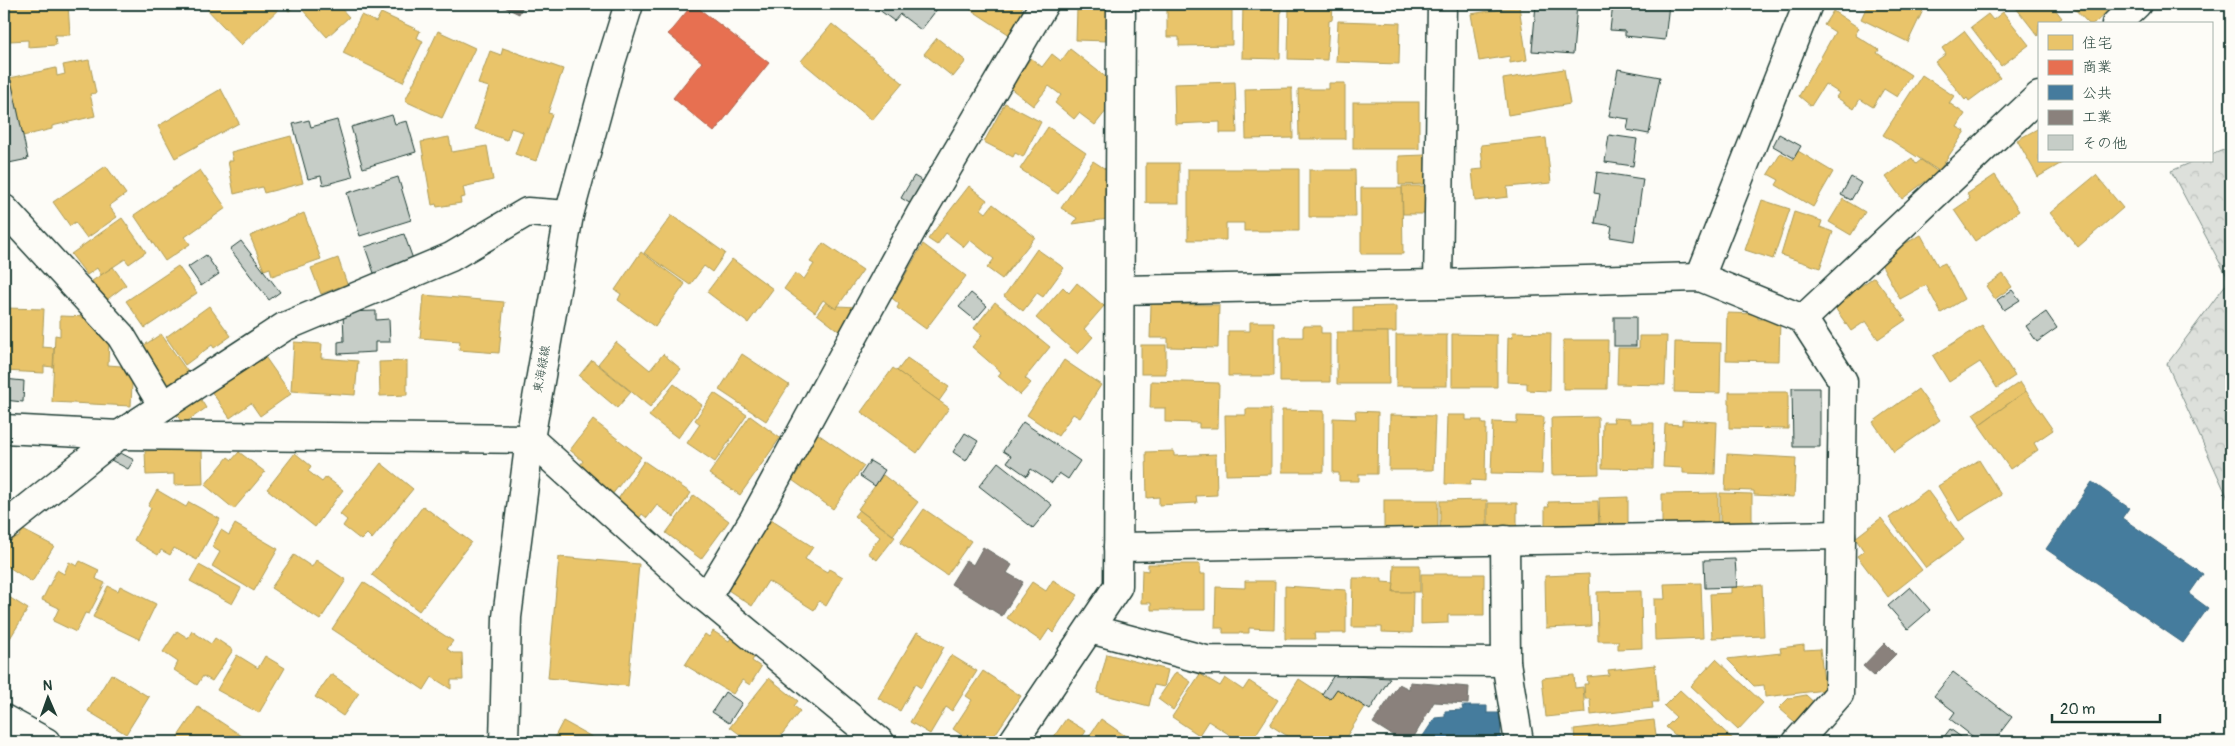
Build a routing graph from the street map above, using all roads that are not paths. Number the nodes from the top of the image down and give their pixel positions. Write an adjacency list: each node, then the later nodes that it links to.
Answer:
1 (629, 4): 10 (street, 東海緑線)
2 (1044, 4): 23 (street)
3 (1121, 4): 13 (street)
4 (1442, 4): 12 (street)
5 (1808, 4): 11 (street)
6 (2137, 4): 7 (street)
7 (2118, 22)
8 (2038, 97): 14 (street)
9 (4, 208): 15 (street)
10 (569, 215): 15 (street); 18 (street, 東海緑線)
11 (1700, 277): 12 (street); 14 (street)
12 (1438, 284): 13 (street)
13 (1120, 290): 22 (street)
14 (1803, 318): 20 (street)
15 (164, 406): 17 (street)
16 (4, 429): 17 (street)
17 (119, 435): 18 (street); 19 (street)
18 (530, 439): 23 (street); 28 (street, 東海緑線)
19 (4, 528)
20 (1841, 535): 21 (street); 32 (street)
21 (1505, 540): 22 (street); 25 (street)
22 (1118, 547): 24 (street)
23 (706, 598): 29 (street)
24 (1090, 629): 25 (street); 30 (street)
25 (1506, 662): 31 (street)
26 (4, 718): 27 (street)
27 (46, 742)
28 (504, 742)
29 (880, 742)
30 (1014, 742)
31 (1519, 742)
32 (1797, 742)

